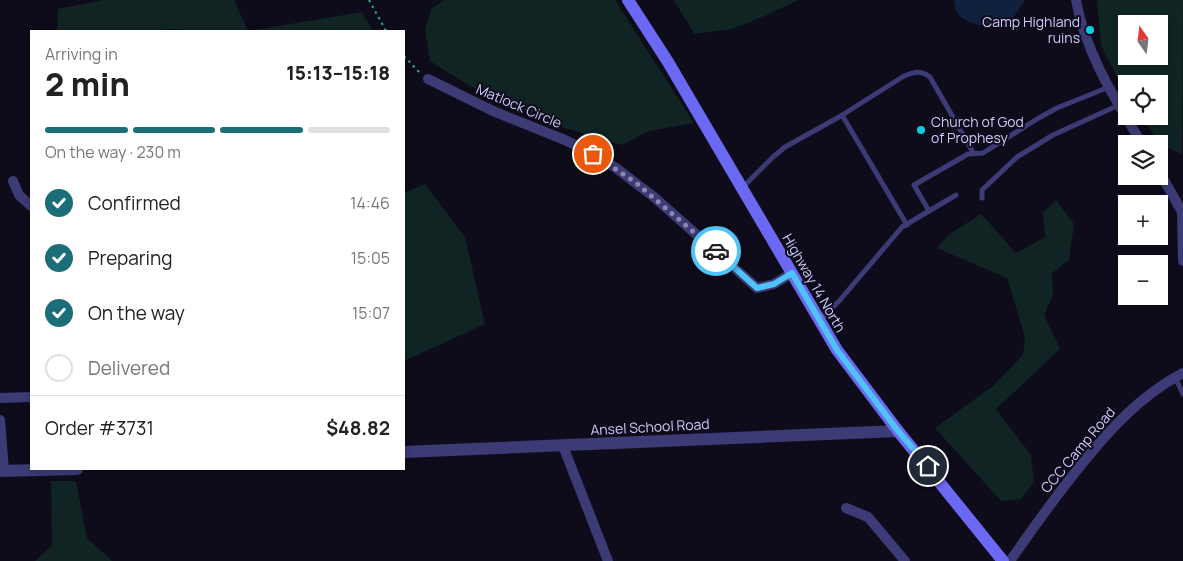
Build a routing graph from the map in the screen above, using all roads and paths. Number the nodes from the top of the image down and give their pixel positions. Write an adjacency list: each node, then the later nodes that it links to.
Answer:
1 (369, 0): 4 (path)
2 (628, 0): 14 (main road, Highway 14 North)
3 (1076, 0): 7 (street)
4 (385, 30)
5 (405, 57): 6 (path)
6 (428, 79): 22 (street, Matlock Circle)
7 (1110, 87): 8 (street); 11 (lane)
8 (1118, 103)
9 (1118, 105): 16 (lane)
10 (842, 115): 11 (lane); 14 (lane); 20 (lane)
11 (974, 154): 19 (lane)
12 (12, 181): 17 (street)
13 (1167, 185): 18 (street)
14 (742, 188): 22 (main road, Highway 14 North)
15 (956, 195): 19 (lane)
16 (982, 198)
17 (30, 205)
18 (1182, 210): 21 (street)
19 (929, 211): 20 (lane)
20 (907, 225): 23 (lane)
21 (1183, 261)
22 (792, 273): 23 (main road, Highway 14 North)
23 (819, 320): 29 (main road, Highway 14 North)
24 (1179, 375): 25 (lane); 38 (street, CCC Camp Road)
25 (1183, 394)
26 (30, 397): 27 (street)
27 (0, 398)
28 (0, 420): 33 (street)
29 (898, 431): 30 (street, Ansel School Road); 37 (main road, Highway 14 North)
30 (563, 446): 31 (street, Ansel School Road); 35 (street)
31 (405, 452)
32 (40, 470): 33 (street)
33 (2, 471)
34 (846, 508): 36 (street)
35 (608, 561)
36 (905, 561)
37 (1003, 561)
38 (1010, 561)

